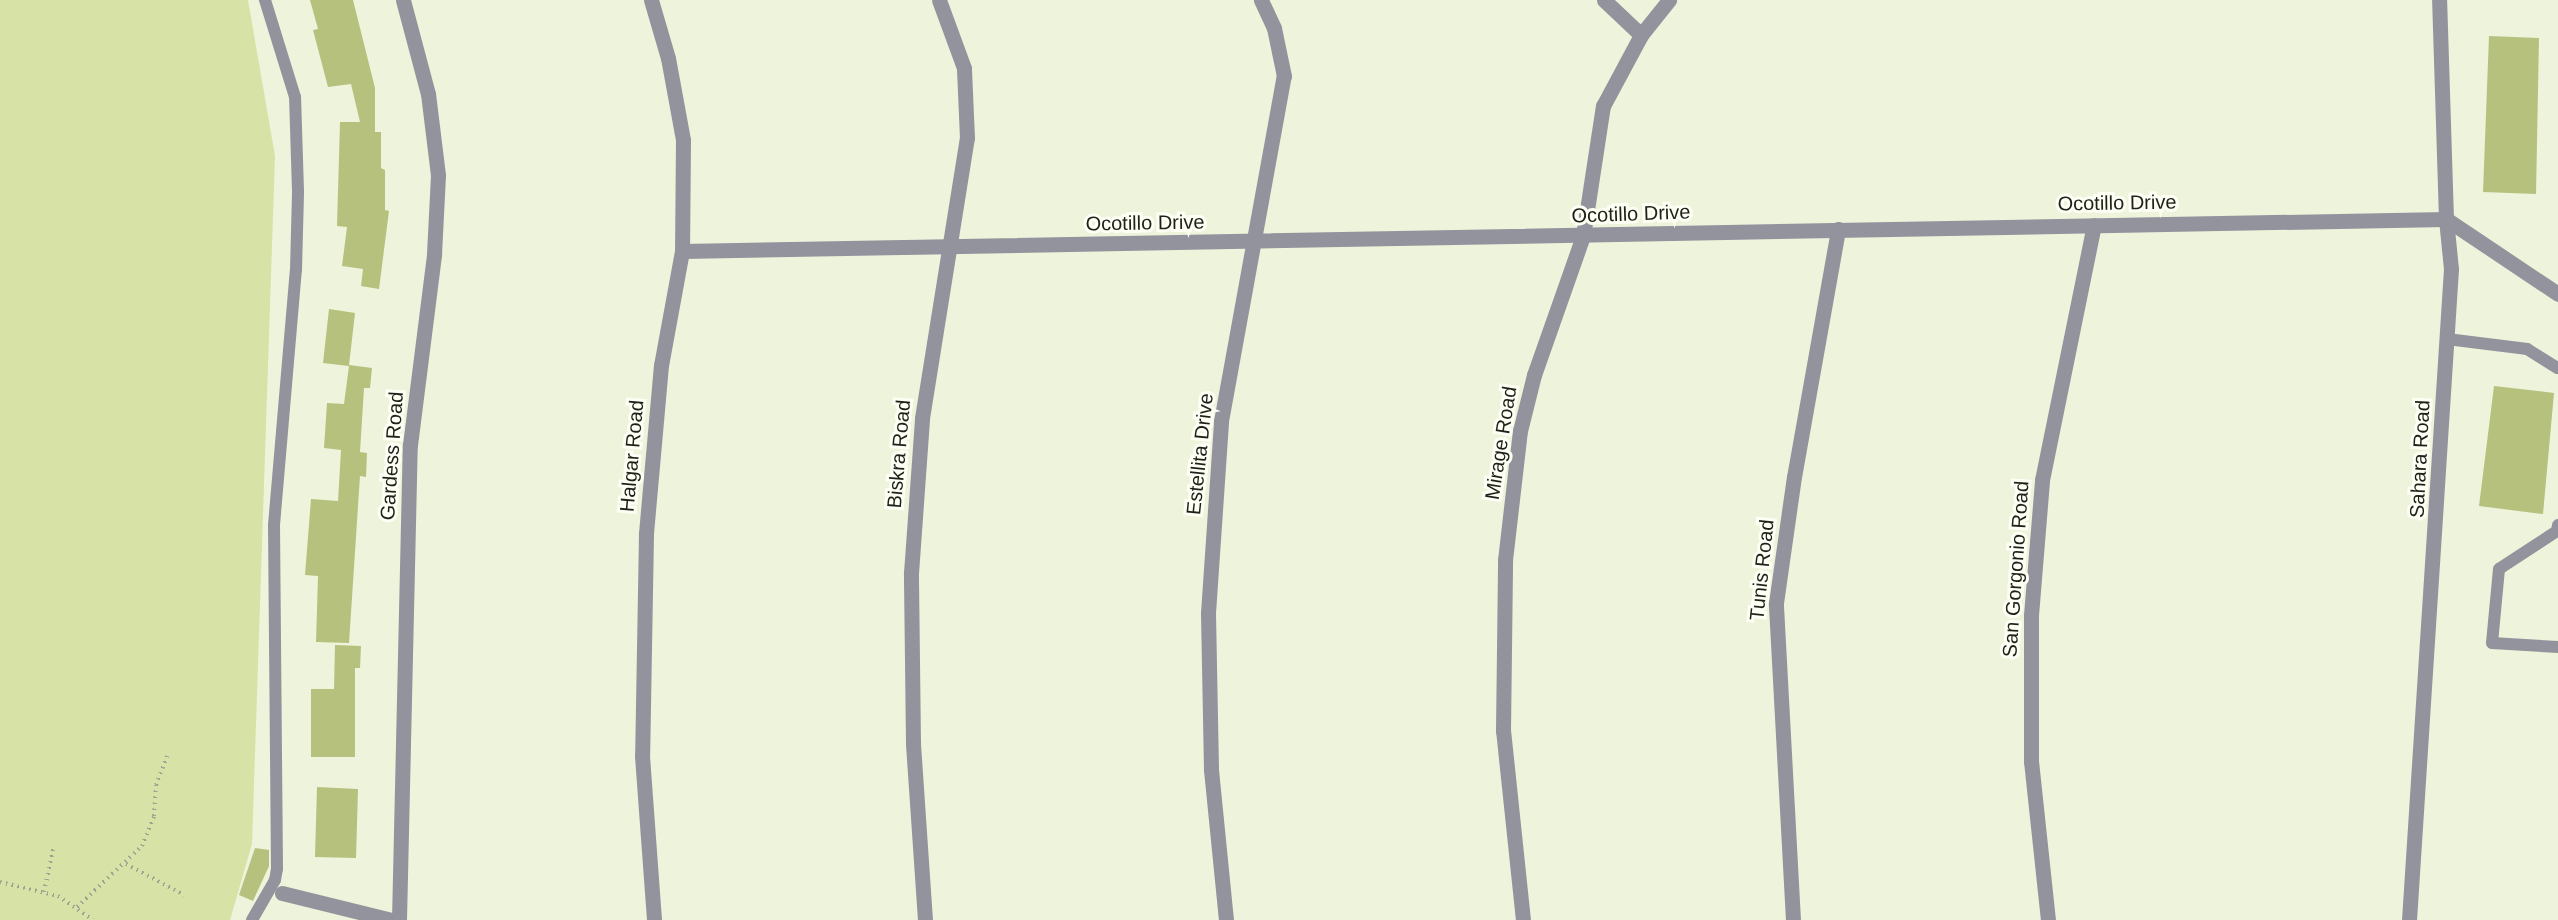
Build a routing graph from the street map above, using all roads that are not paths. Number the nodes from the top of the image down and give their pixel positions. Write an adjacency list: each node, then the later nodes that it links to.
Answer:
1 (266, 0): 23 (lane)
2 (403, 0): 25 (street, Gardess Road)
3 (651, 0): 16 (street, Halgar Road)
4 (939, 0): 15 (street, Biskra Road)
5 (1261, 0): 14 (street, Estellita Drive)
6 (1604, 0): 9 (street)
7 (1669, 0): 9 (street, Mirage Road)
8 (2439, 0): 10 (street, Sahara Road)
9 (1641, 35): 13 (street, Mirage Road)
10 (2446, 219): 11 (street, Ocotillo Drive); 17 (street); 18 (street, Sahara Road)
11 (2094, 225): 12 (street, Ocotillo Drive); 31 (street, San Gorgonio Road)
12 (1838, 229): 13 (street, Ocotillo Drive); 30 (street, Tunis Road)
13 (1583, 236): 14 (street, Ocotillo Drive); 29 (street, Mirage Road)
14 (1255, 242): 15 (street, Ocotillo Drive); 28 (street, Estellita Drive)
15 (950, 248): 16 (street, Ocotillo Drive); 27 (street, Biskra Road)
16 (682, 251): 26 (street, Halgar Road)
17 (2558, 294)
18 (2447, 339): 19 (lane); 32 (street, Sahara Road)
19 (2558, 368)
20 (2558, 525): 21 (lane)
21 (2558, 647)
22 (282, 893): 24 (street)
23 (252, 920)
24 (392, 920)
25 (399, 920)
26 (654, 920)
27 (925, 920)
28 (1226, 920)
29 (1523, 920)
30 (1793, 920)
31 (2048, 920)
32 (2409, 920)

